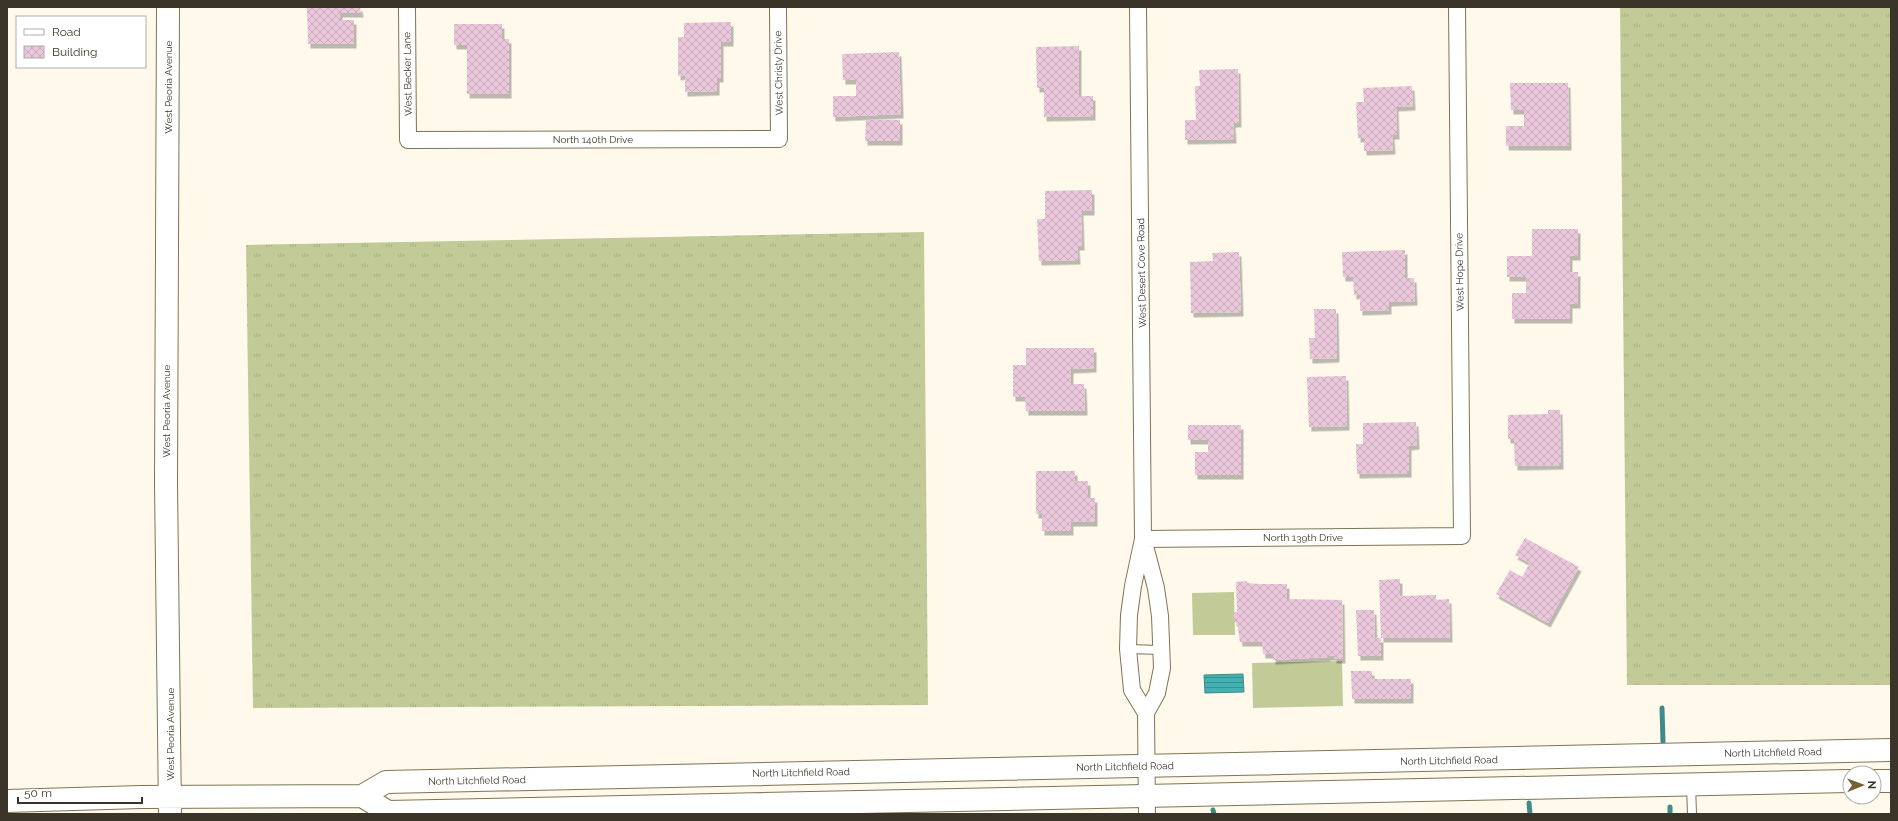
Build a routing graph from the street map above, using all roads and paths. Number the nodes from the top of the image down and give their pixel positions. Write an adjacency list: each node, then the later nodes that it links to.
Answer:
1 (168, 7): 23 (main road, West Peoria Avenue)
2 (407, 7): 7 (street, West Becker Lane)
3 (778, 7): 6 (street, West Christy Drive)
4 (1138, 7): 9 (street, West Desert Cove Road)
5 (1457, 7): 8 (street, West Hope Drive)
6 (779, 139): 7 (street, North 140th Drive)
7 (408, 140)
8 (1462, 536): 9 (street, North 139th Drive)
9 (1143, 539): 10 (street, West Desert Cove Road); 11 (street, West Desert Cove Road)
10 (1128, 649): 11 (lane); 12 (street, West Desert Cove Road)
11 (1161, 650): 12 (street, West Desert Cove Road)
12 (1146, 713): 15 (street, West Desert Cove Road)
13 (1891, 750): 15 (main road, North Litchfield Road)
14 (1891, 755): 18 (main road)
15 (1146, 766): 16 (main road, North Litchfield Road); 22 (street, West Desert Cove Road)
16 (891, 770): 19 (main road, North Litchfield Road); 21 (main road)
17 (1842, 781): 18 (main road)
18 (1691, 784): 22 (main road); 24 (lane)
19 (362, 796): 21 (main road); 23 (main road, North Litchfield Road)
20 (7, 801): 23 (main road, North Litchfield Road)
21 (799, 804): 22 (main road)
22 (1147, 805)
23 (170, 806)
24 (1692, 814)

